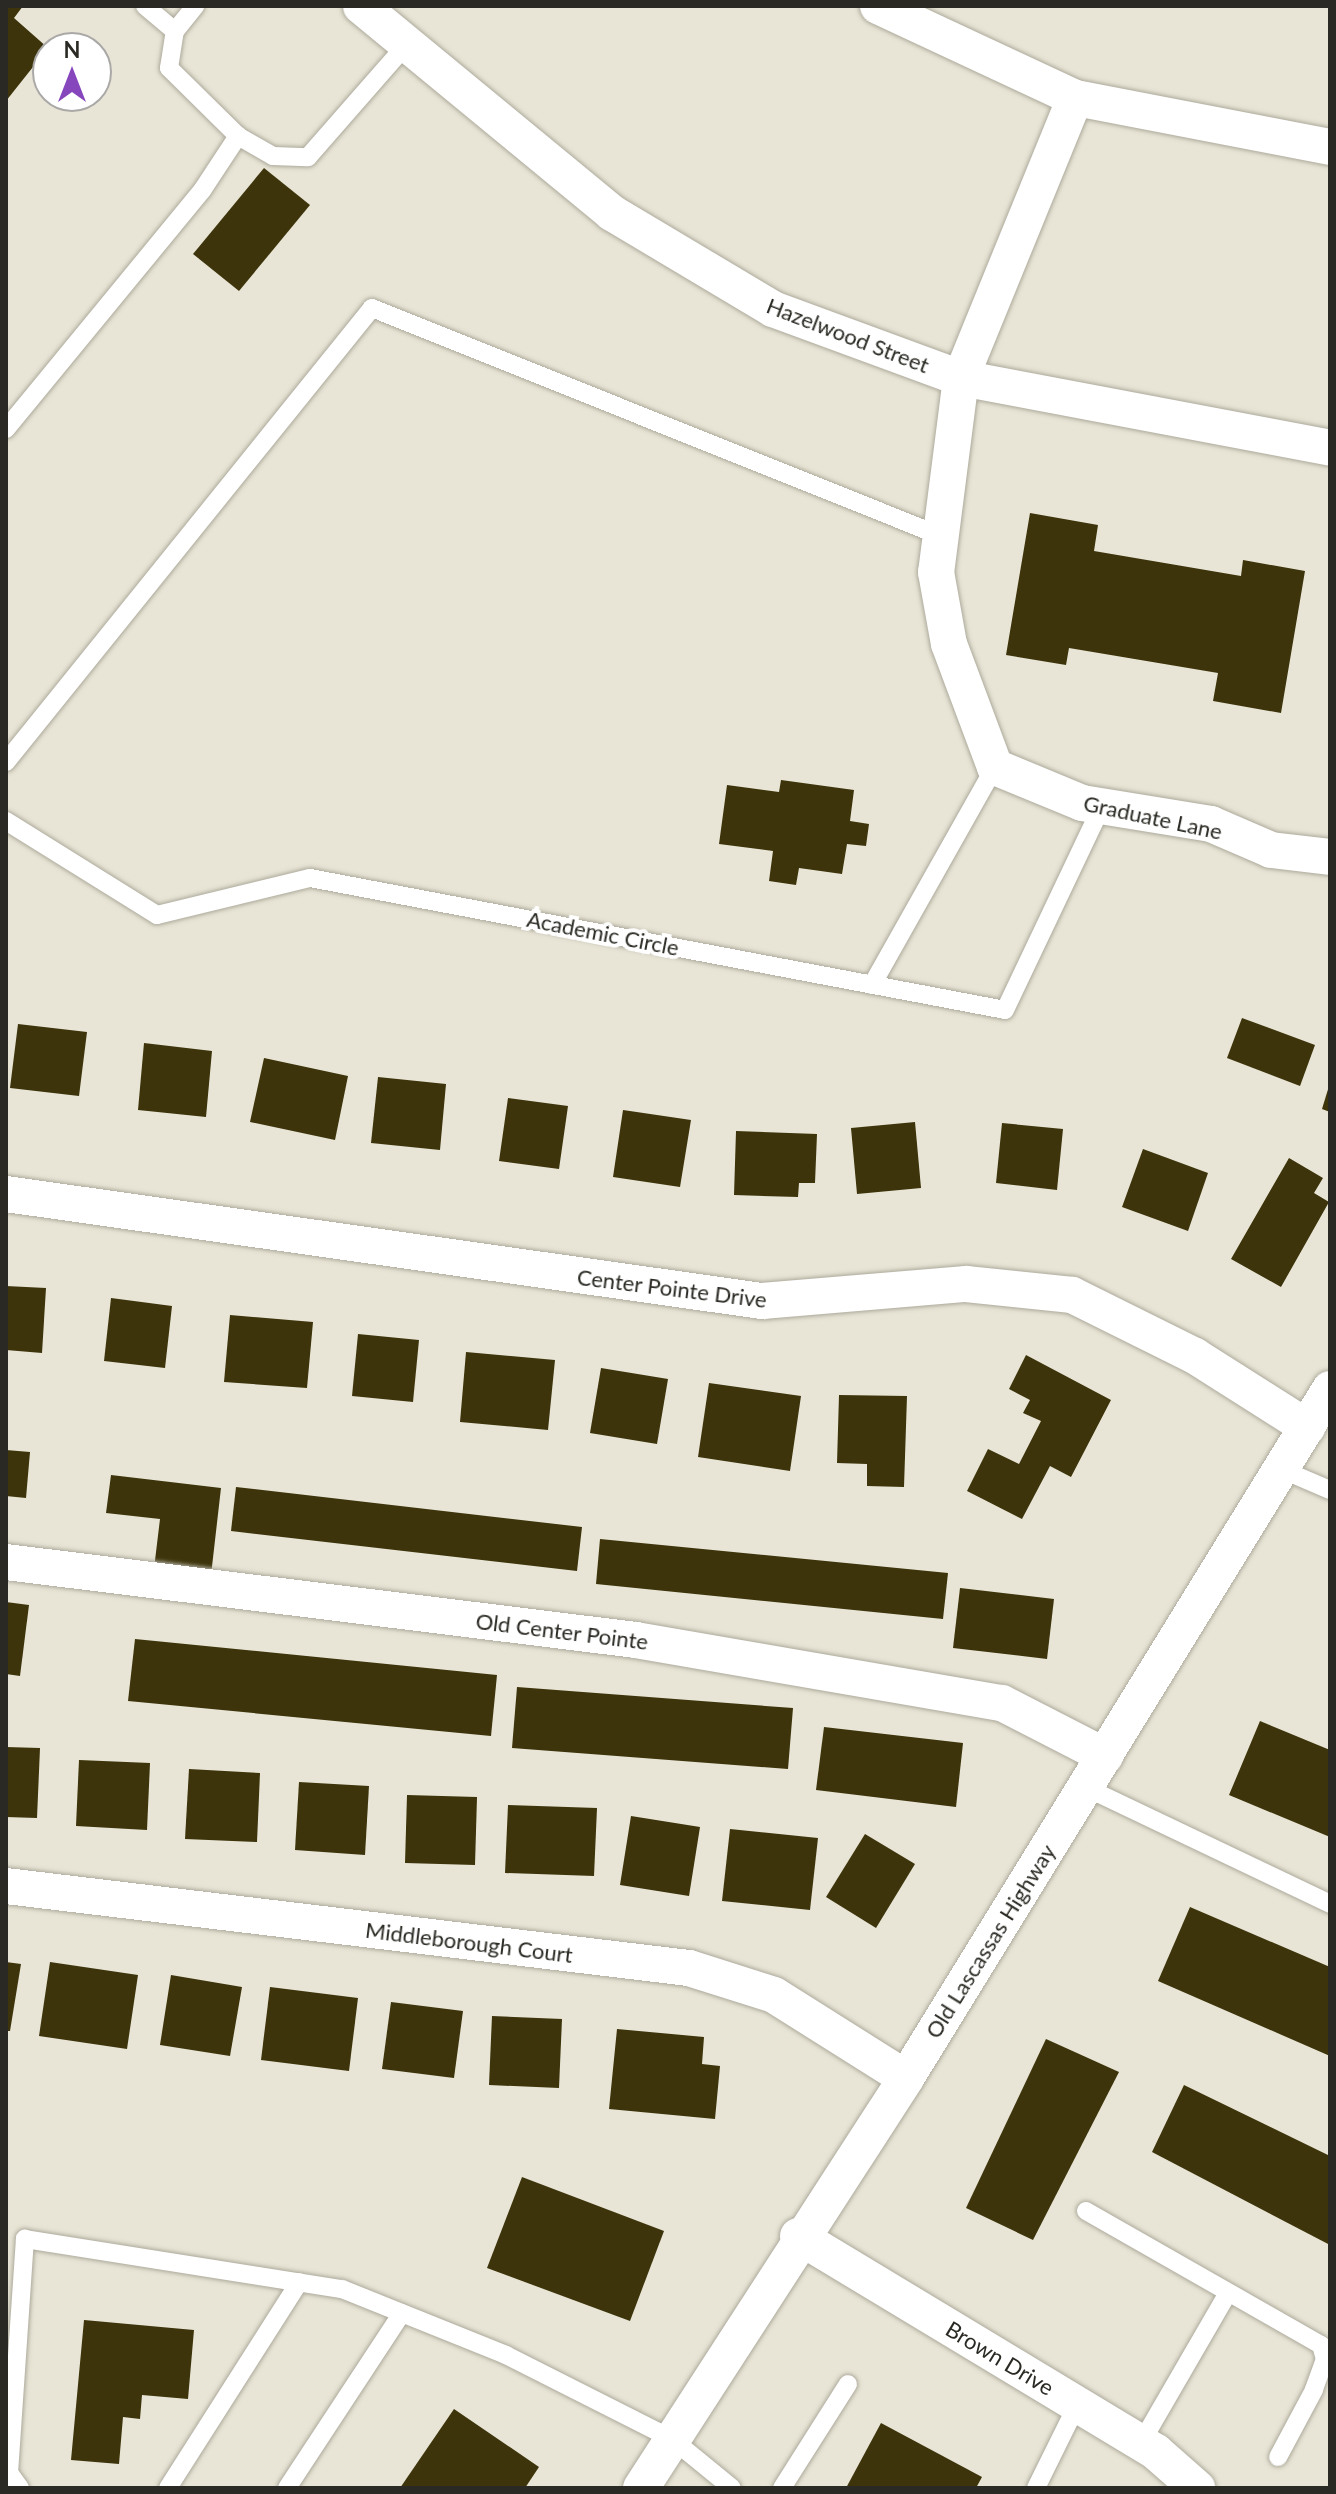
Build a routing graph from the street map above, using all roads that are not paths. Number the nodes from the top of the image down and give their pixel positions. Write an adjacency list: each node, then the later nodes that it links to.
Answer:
1 (145, 6): 5 (lane)
2 (195, 6): 5 (lane)
3 (361, 6): 6 (street, Hazelwood Street)
4 (878, 6): 7 (street)
5 (175, 31): 8 (lane)
6 (407, 44): 8 (lane); 10 (street, Hazelwood Street)
7 (1075, 98): 9 (street); 10 (street)
8 (238, 136): 11 (lane)
9 (1330, 147)
10 (961, 378): 12 (street, Hazelwood Street); 13 (street)
11 (6, 429)
12 (1330, 448)
13 (941, 536): 14 (lane); 15 (street)
14 (6, 762)
15 (995, 767): 16 (street, Graduate Lane); 19 (lane)
16 (1102, 806): 18 (street, Graduate Lane); 19 (lane, Academic Circle)
17 (6, 821): 19 (lane, Academic Circle)
18 (1330, 857)
19 (872, 985)
20 (6, 1194): 22 (street, Center Pointe Drive)
21 (1330, 1389): 22 (street, Old Lascassas Highway)
22 (1307, 1427): 23 (street, Old Lascassas Highway)
23 (1281, 1469): 24 (lane); 26 (street, Old Lascassas Highway)
24 (1330, 1490)
25 (6, 1562): 26 (street, Old Center Pointe)
26 (1105, 1756): 27 (street, Old Lascassas Highway)
27 (1085, 1787): 29 (lane); 30 (street, Old Lascassas Highway)
28 (6, 1886): 30 (street, Middleborough Court)
29 (1330, 1904)
30 (906, 2078): 32 (street, Old Lascassas Highway)
31 (1086, 2211): 34 (lane)
32 (798, 2236): 37 (street, Brown Drive); 38 (street, Old Lascassas Highway)
33 (299, 2282): 35 (lane); 41 (lane); 42 (lane)
34 (1228, 2293): 39 (lane); 40 (lane)
35 (402, 2313): 38 (lane); 43 (lane)
36 (848, 2384): 46 (lane)
37 (1077, 2405): 39 (street, Brown Drive); 47 (lane)
38 (672, 2439): 44 (street, Old Lascassas Highway); 45 (lane)
39 (1141, 2443): 48 (street, Brown Drive)
40 (1278, 2457)
41 (20, 2488)
42 (168, 2488)
43 (287, 2488)
44 (641, 2488)
45 (732, 2488)
46 (782, 2488)
47 (1036, 2488)
48 (1197, 2488)

